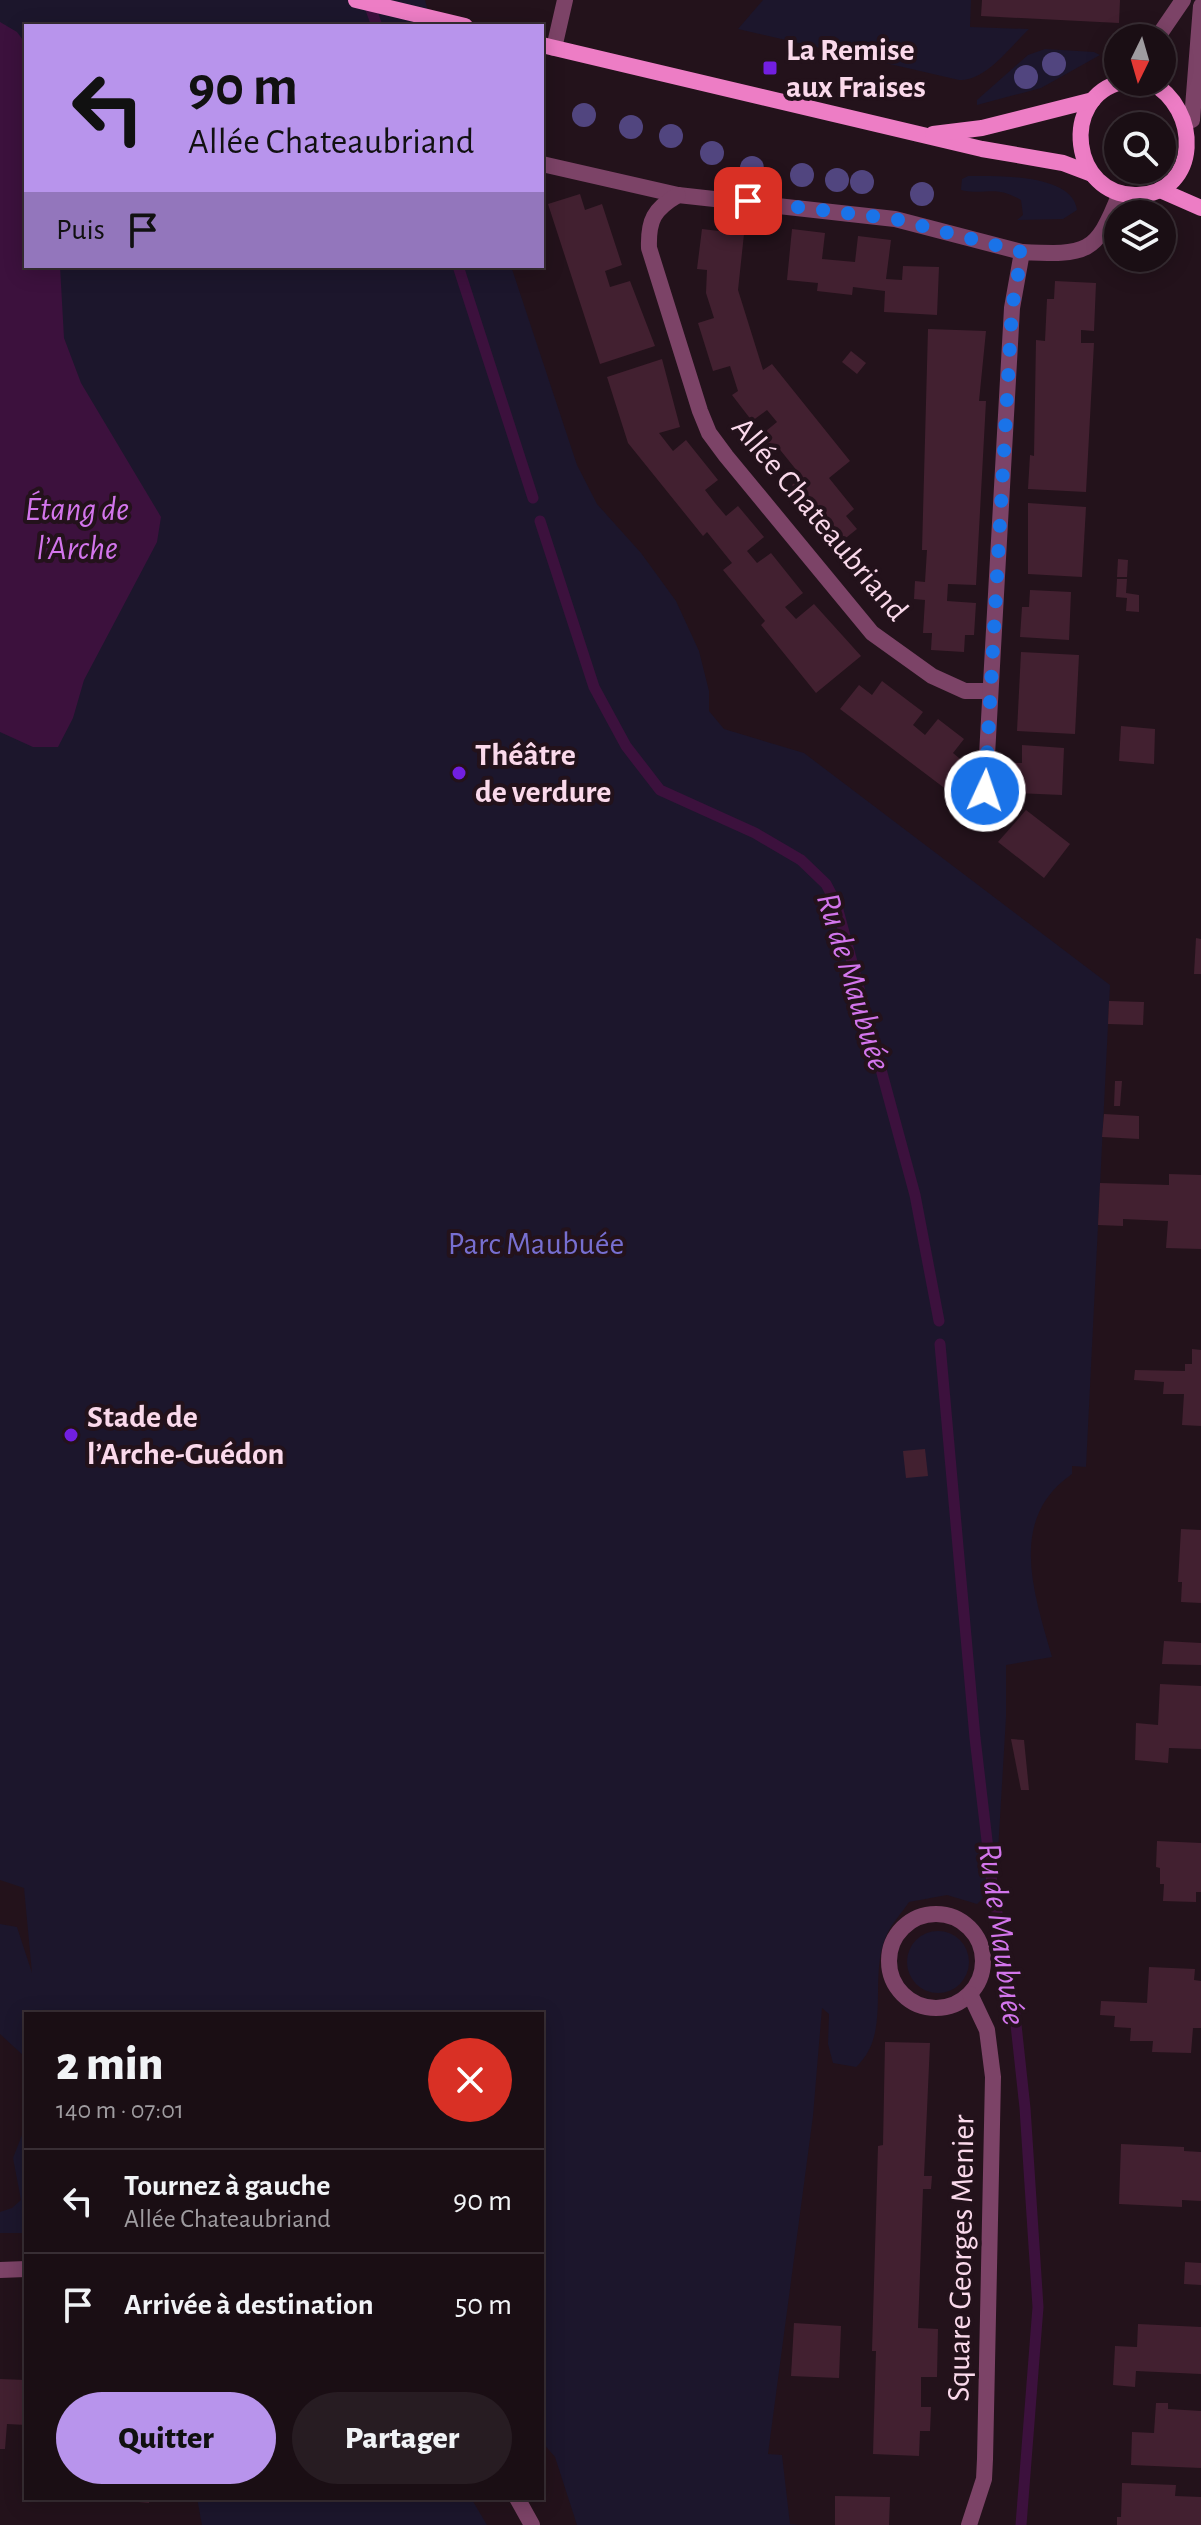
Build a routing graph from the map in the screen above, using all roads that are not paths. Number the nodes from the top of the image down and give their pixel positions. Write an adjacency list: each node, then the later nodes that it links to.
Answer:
1 (356, 0): 5 (main road)
2 (565, 0): 7 (street)
3 (1183, 0): 6 (street)
4 (1201, 6): 11 (street)
5 (457, 24)
6 (1167, 24)
7 (548, 46): 12 (main road)
8 (1104, 93): 10 (main road)
9 (1175, 96): 11 (main road)
10 (1093, 100): 12 (main road); 15 (main road)
11 (1192, 120): 13 (main road)
12 (923, 135): 15 (main road)
13 (1198, 147): 16 (main road)
14 (544, 164): 18 (street)
15 (1092, 174): 17 (main road)
16 (1160, 190): 17 (main road); 19 (main road)
17 (1120, 193): 20 (street)
18 (678, 195): 20 (street); 21 (street, Allée Chateaubriand)
19 (1201, 208)
20 (1022, 252): 21 (street)
21 (990, 691): 22 (street)
22 (985, 791)
23 (970, 1994): 23 (street); 28 (street, Square Georges Menier)
24 (24, 2269): 25 (street)
25 (0, 2270)
26 (518, 2500): 27 (street)
27 (532, 2525)
28 (969, 2525)

